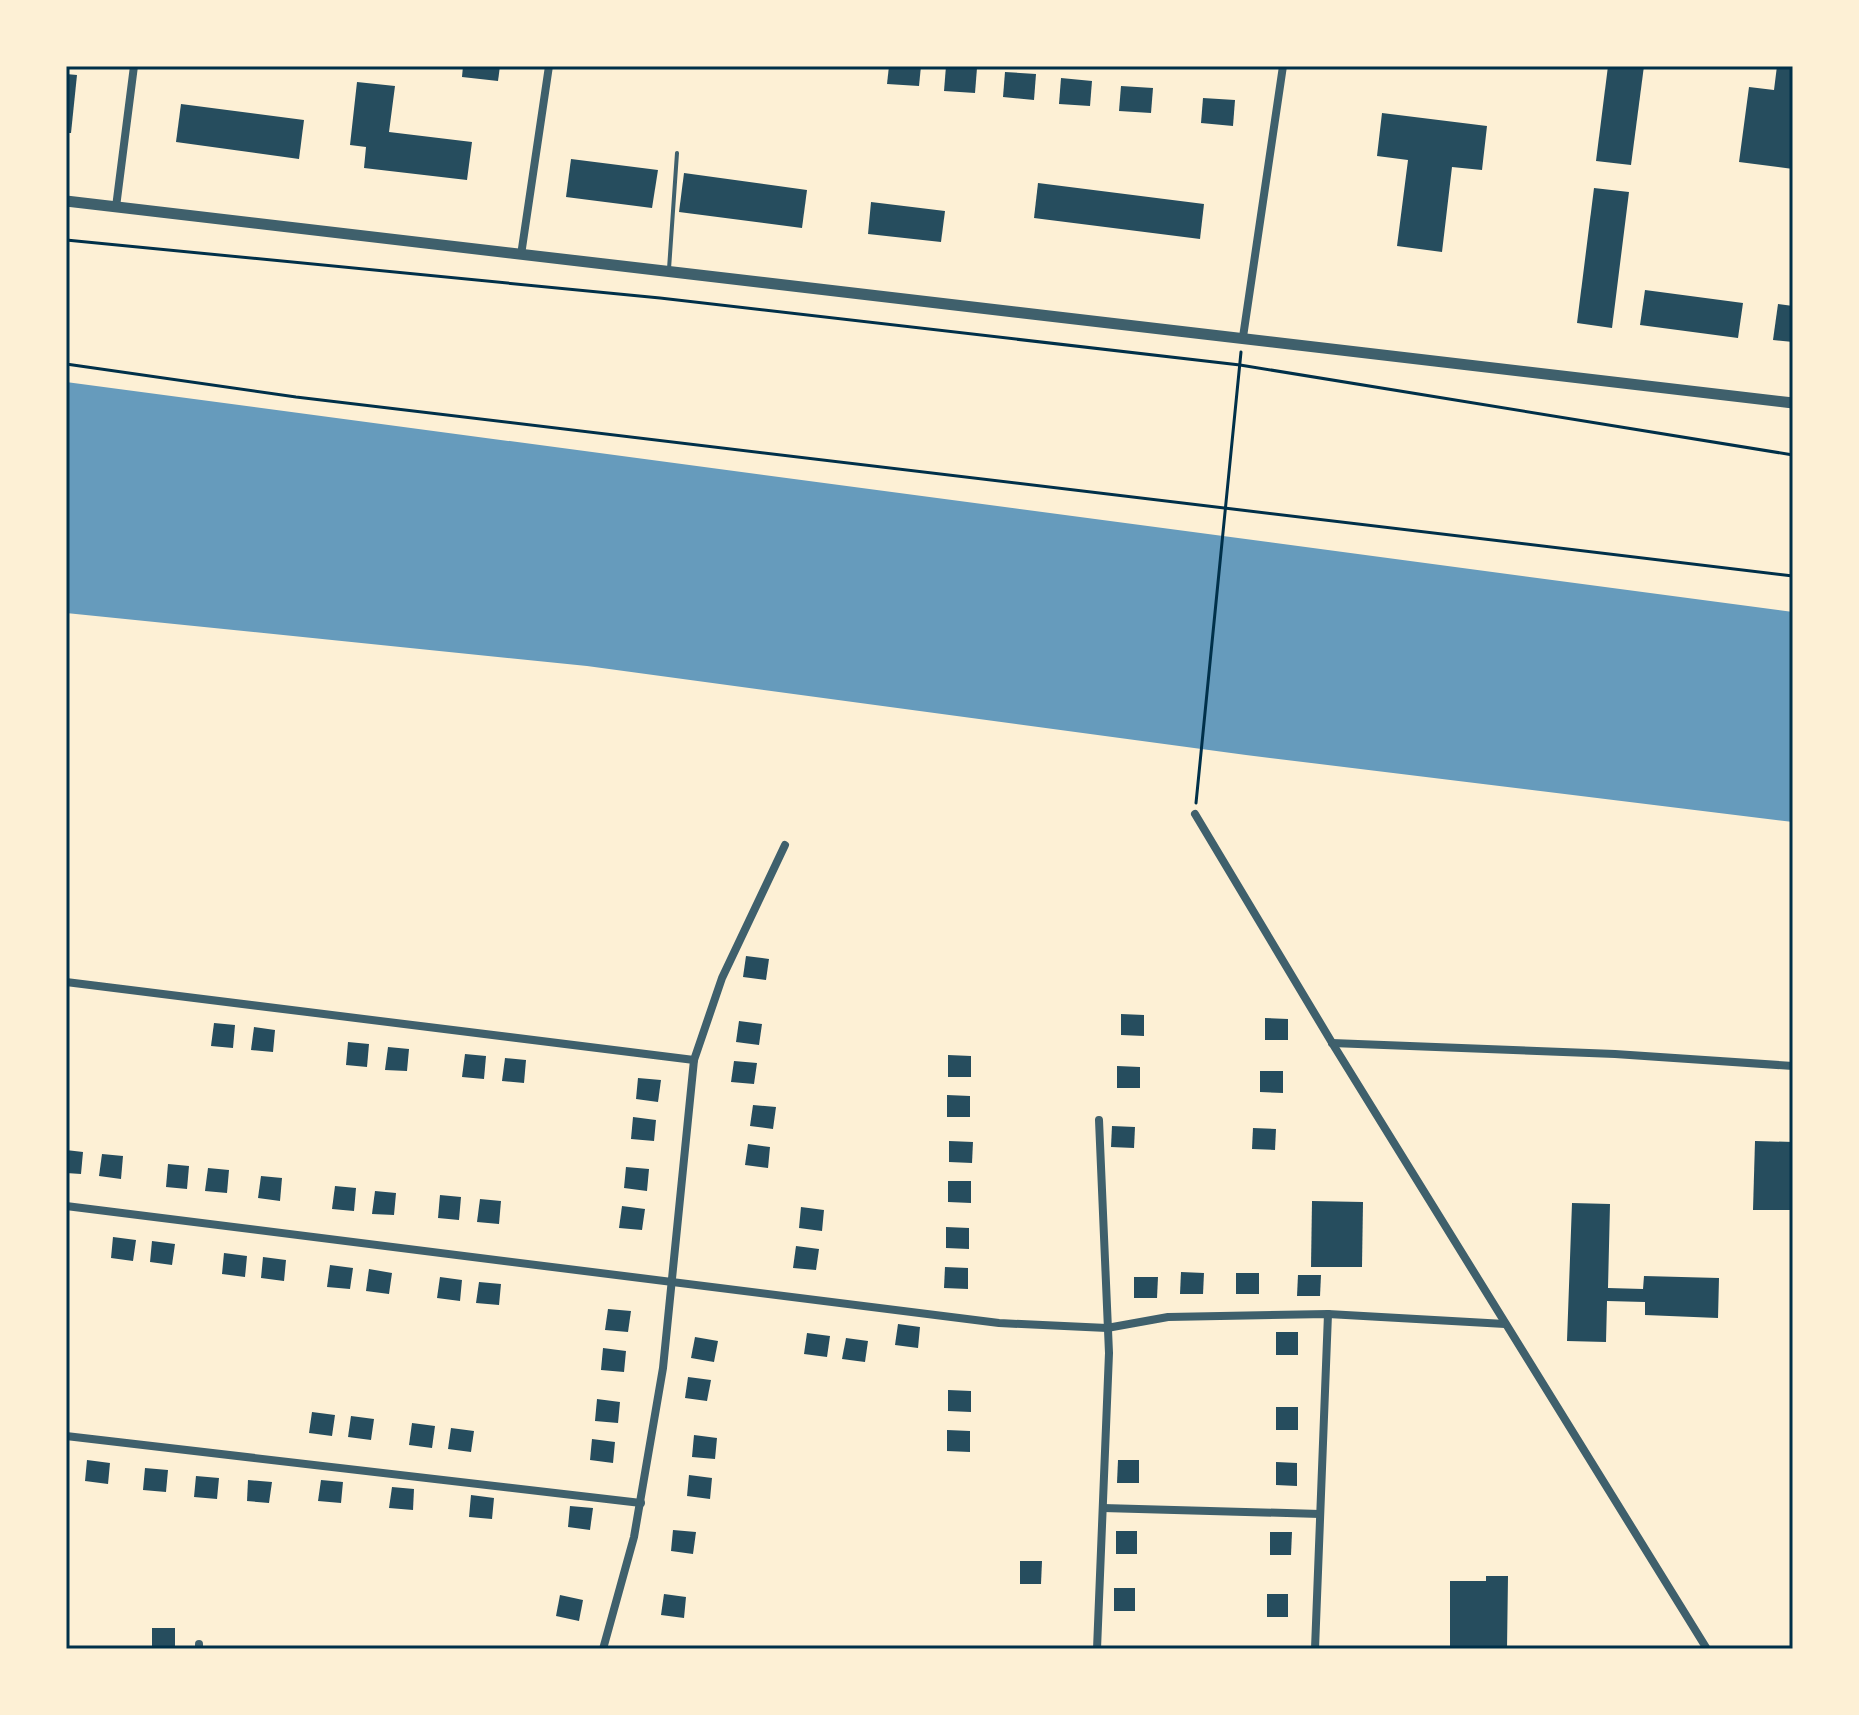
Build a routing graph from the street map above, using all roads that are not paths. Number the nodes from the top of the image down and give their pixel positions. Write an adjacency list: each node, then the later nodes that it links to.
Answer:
1 (134, 66): 6 (street)
2 (549, 66): 7 (street)
3 (1283, 66): 9 (street)
4 (677, 153): 8 (lane)
5 (66, 201): 6 (street)
6 (116, 207): 7 (street)
7 (521, 255): 8 (street)
8 (668, 272): 9 (street)
9 (1243, 337): 10 (street)
10 (1793, 403)
11 (1195, 814): 14 (street)
12 (785, 845): 15 (street)
13 (66, 982): 15 (street)
14 (1332, 1043): 16 (street); 21 (street)
15 (694, 1060): 19 (street)
16 (1793, 1066)
17 (1099, 1120): 22 (street)
18 (66, 1206): 19 (street)
19 (672, 1285): 22 (street); 24 (street)
20 (1328, 1314): 21 (street); 22 (street); 26 (street)
21 (1505, 1324): 30 (street)
22 (1107, 1328): 25 (street)
23 (66, 1436): 24 (street)
24 (641, 1503): 27 (street)
25 (1103, 1508): 26 (street); 28 (street)
26 (1320, 1514): 29 (street)
27 (603, 1649)
28 (1097, 1649)
29 (1315, 1649)
30 (1707, 1649)

